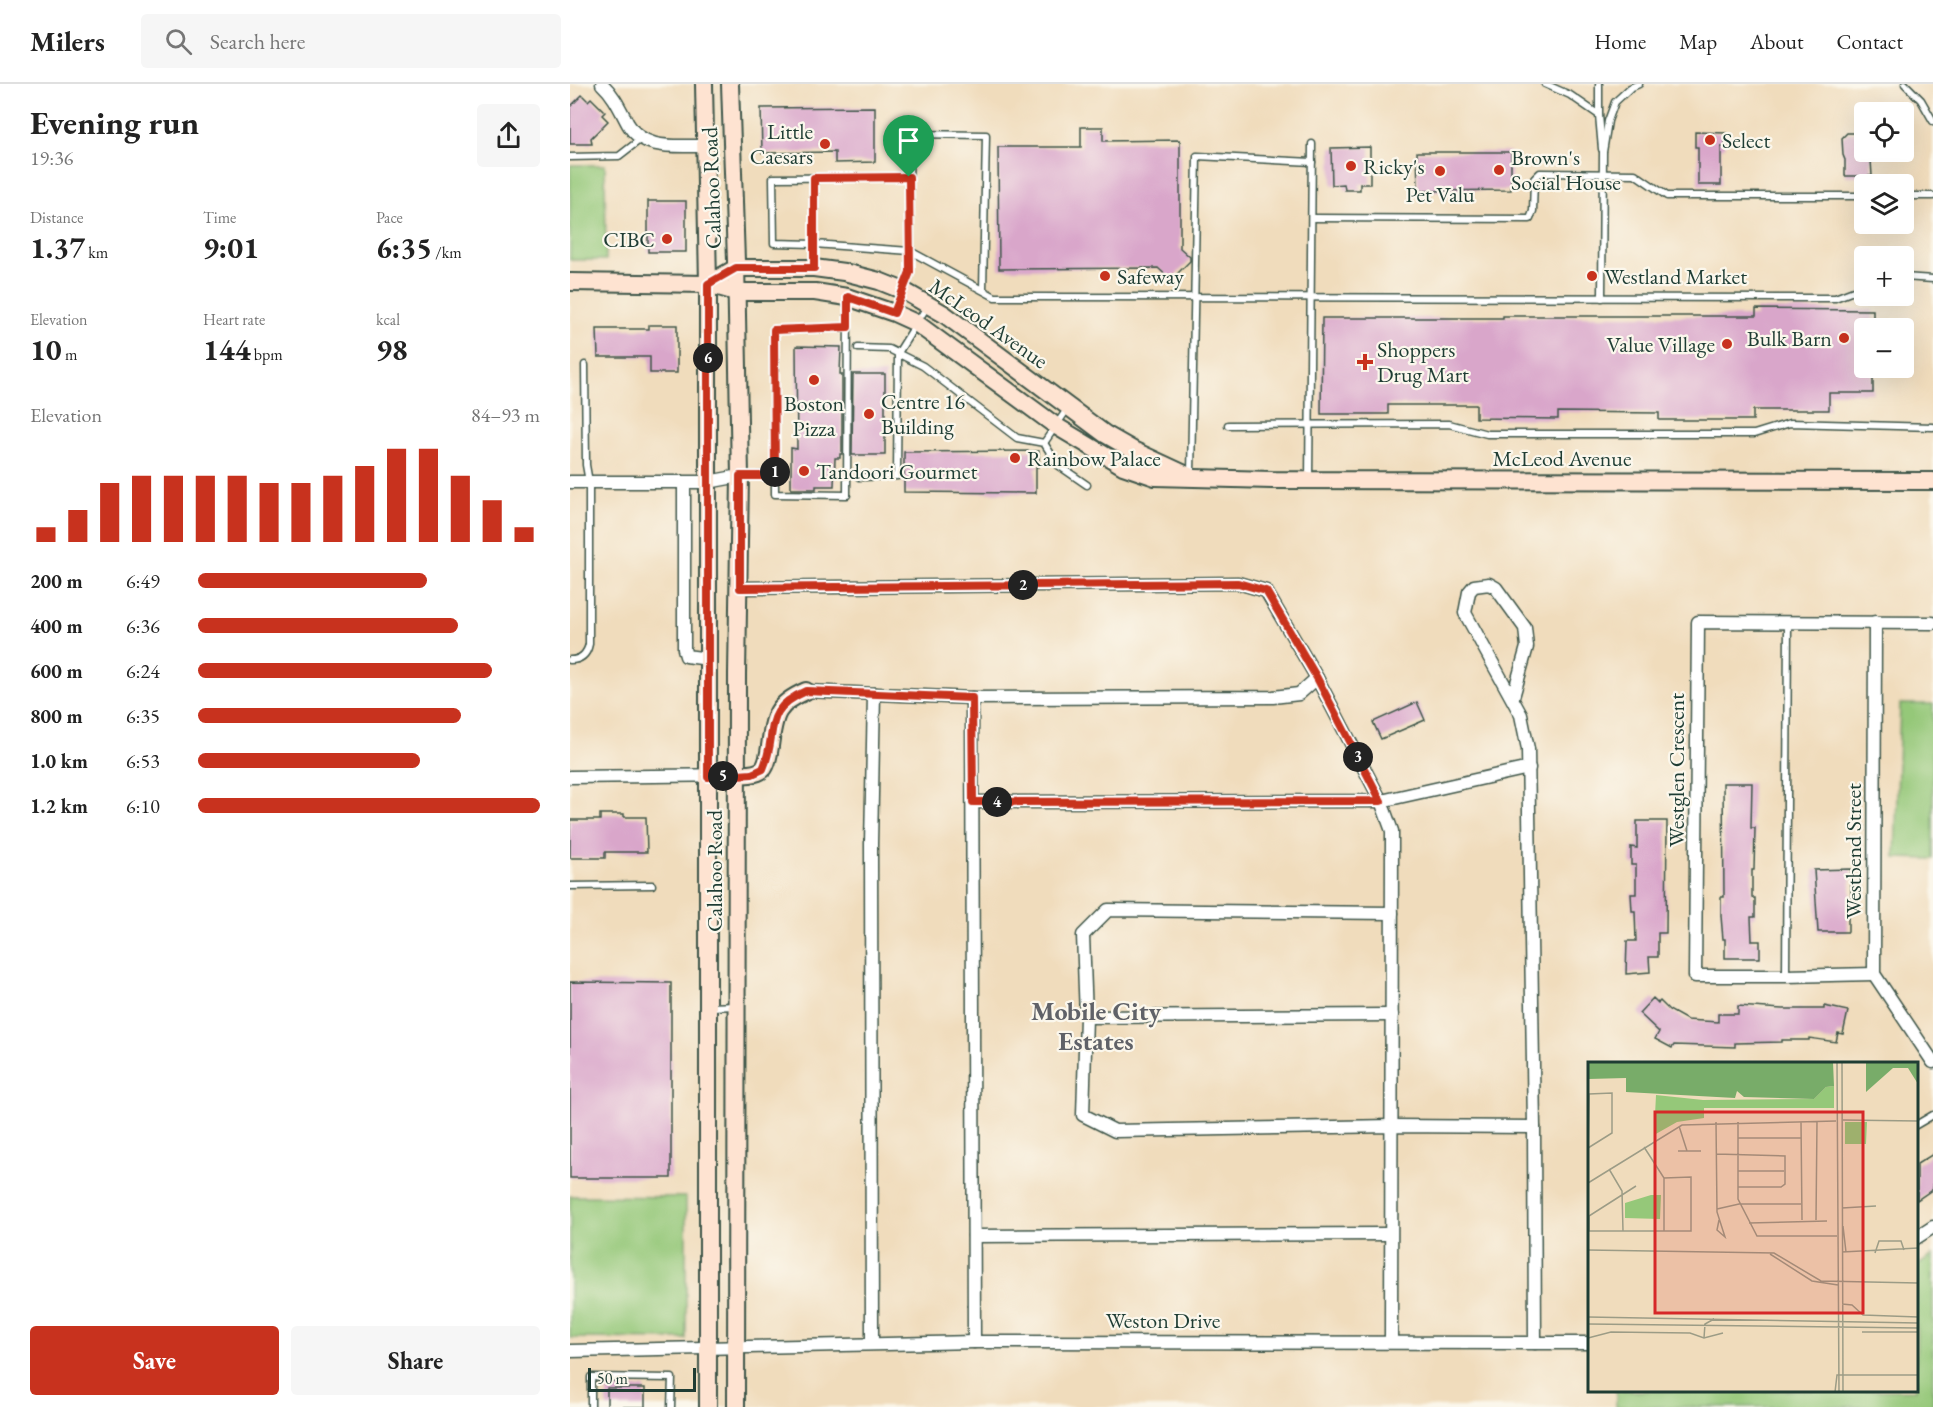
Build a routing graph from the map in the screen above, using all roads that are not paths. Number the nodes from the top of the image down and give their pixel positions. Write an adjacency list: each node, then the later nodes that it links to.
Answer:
1 (602, 84): 10 (street)
2 (704, 84): 12 (main road, Calahoo Road)
3 (730, 84): 25 (main road, Calahoo Road)
4 (1545, 84): 8 (lane)
5 (1599, 84): 8 (lane)
6 (1639, 84): 13 (lane)
7 (1905, 84): 9 (lane)
8 (1599, 115): 13 (lane)
9 (1933, 121)
10 (641, 138): 12 (street); 14 (lane)
11 (1311, 144): 15 (lane)
12 (706, 146): 30 (main road, Calahoo Road)
13 (1603, 152): 16 (lane)
14 (570, 157)
15 (1311, 162): 22 (lane); 36 (lane)
16 (1602, 174): 19 (lane); 22 (lane); 38 (lane)
17 (909, 177): 18 (lane); 24 (lane); 31 (lane)
18 (814, 178): 23 (lane); 23 (lane)
19 (1854, 196)
20 (1914, 196): 21 (lane)
21 (1933, 196)
22 (1311, 218): 37 (lane)
23 (814, 244): 24 (lane); 26 (lane)
24 (909, 251): 31 (lane); 32 (lane)
25 (736, 268): 26 (main road, McLeod Avenue); 30 (main road, McLeod Avenue); 34 (main road, Calahoo Road)
26 (814, 268): 32 (main road, McLeod Avenue)
27 (1914, 278): 28 (lane)
28 (1933, 279)
29 (570, 282): 30 (main road, McLeod Avenue)
30 (708, 284): 34 (main road, McLeod Avenue); 59 (main road, Calahoo Road)
31 (982, 290): 36 (lane)
32 (904, 291): 39 (main road, McLeod Avenue); 40 (lane)
33 (1854, 291): 38 (lane)
34 (736, 292): 35 (main road, McLeod Avenue); 52 (main road, Calahoo Road)
35 (848, 297): 40 (main road, McLeod Avenue); 42 (lane)
36 (1195, 297): 37 (lane); 55 (lane)
37 (1311, 297): 38 (lane); 48 (lane)
38 (1602, 298)
39 (928, 304): 41 (lane); 46 (main road, McLeod Avenue)
40 (894, 313): 41 (main road, McLeod Avenue)
41 (916, 323): 44 (lane); 49 (main road, McLeod Avenue)
42 (848, 327): 53 (lane); 53 (lane)
43 (858, 348): 44 (lane)
44 (898, 353): 51 (lane); 54 (lane)
45 (585, 365): 60 (lane)
46 (1069, 407): 49 (lane); 55 (main road, McLeod Avenue)
47 (1228, 425): 48 (lane)
48 (1310, 425): 50 (lane); 56 (lane)
49 (1056, 426): 51 (lane); 55 (main road, McLeod Avenue)
50 (1933, 427)
51 (1044, 443): 62 (lane)
52 (740, 476): 53 (lane); 59 (street); 63 (main road, Calahoo Road)
53 (775, 476)
54 (859, 477)
55 (1191, 477): 56 (main road, McLeod Avenue)
56 (1309, 480): 57 (main road, McLeod Avenue)
57 (1933, 481)
58 (570, 482): 60 (street)
59 (708, 482): 61 (street); 67 (main road, Calahoo Road)
60 (589, 483): 61 (street); 68 (lane)
61 (684, 483): 67 (street)
62 (1087, 485)
63 (740, 588): 69 (street); 75 (main road, Calahoo Road)
64 (1788, 622): 65 (street, Westglen Crescent); 84 (lane); 84 (street, Westglen Crescent)
65 (1875, 622): 66 (street, Westglen Crescent); 83 (street, Westbend Street)
66 (1933, 623)
67 (709, 659): 77 (main road, Calahoo Road)
68 (570, 660)
69 (1317, 678): 73 (street); 78 (street)
70 (806, 691): 71 (street); 75 (main road)
71 (874, 694): 73 (street); 101 (street)
72 (1513, 697): 72 (street); 74 (street)
73 (972, 698): 79 (street)
74 (1529, 768): 78 (street); 93 (street)
75 (737, 775): 77 (street); 85 (main road, Calahoo Road)
76 (570, 777): 77 (street)
77 (708, 777): 86 (main road, Calahoo Road)
78 (1381, 801): 79 (street); 82 (street)
79 (973, 802): 96 (street)
80 (652, 885): 81 (lane)
81 (570, 886)
82 (1392, 913): 87 (street); 88 (street)
83 (1874, 974): 84 (street, Westglen Crescent); 89 (street)
84 (1786, 976)
85 (737, 1006): 86 (lane); 103 (main road, Calahoo Road)
86 (708, 1007): 104 (main road, Calahoo Road)
87 (1392, 1015): 88 (street); 92 (street)
88 (1086, 1017): 92 (street)
89 (1933, 1062)
90 (1933, 1115): 91 (lane)
91 (1918, 1124)
92 (1392, 1126): 93 (street); 95 (street)
93 (1534, 1127): 102 (street)
94 (1933, 1227): 97 (street)
95 (1390, 1234): 96 (street); 98 (street)
96 (974, 1236): 99 (street)
97 (1918, 1237)
98 (1390, 1341): 99 (street, Weston Drive); 102 (street, Weston Drive)
99 (974, 1342): 101 (street, Weston Drive)
100 (1588, 1342): 102 (street, Weston Drive)
101 (872, 1343): 103 (street, Weston Drive)
102 (1535, 1343)
103 (736, 1347): 104 (street, Weston Drive); 109 (main road, Calahoo Road)
104 (708, 1349): 105 (street, Weston Drive); 108 (main road, Calahoo Road)
105 (570, 1351)
106 (591, 1407): 107 (lane)
107 (671, 1407)
108 (708, 1407)
109 (736, 1407)

